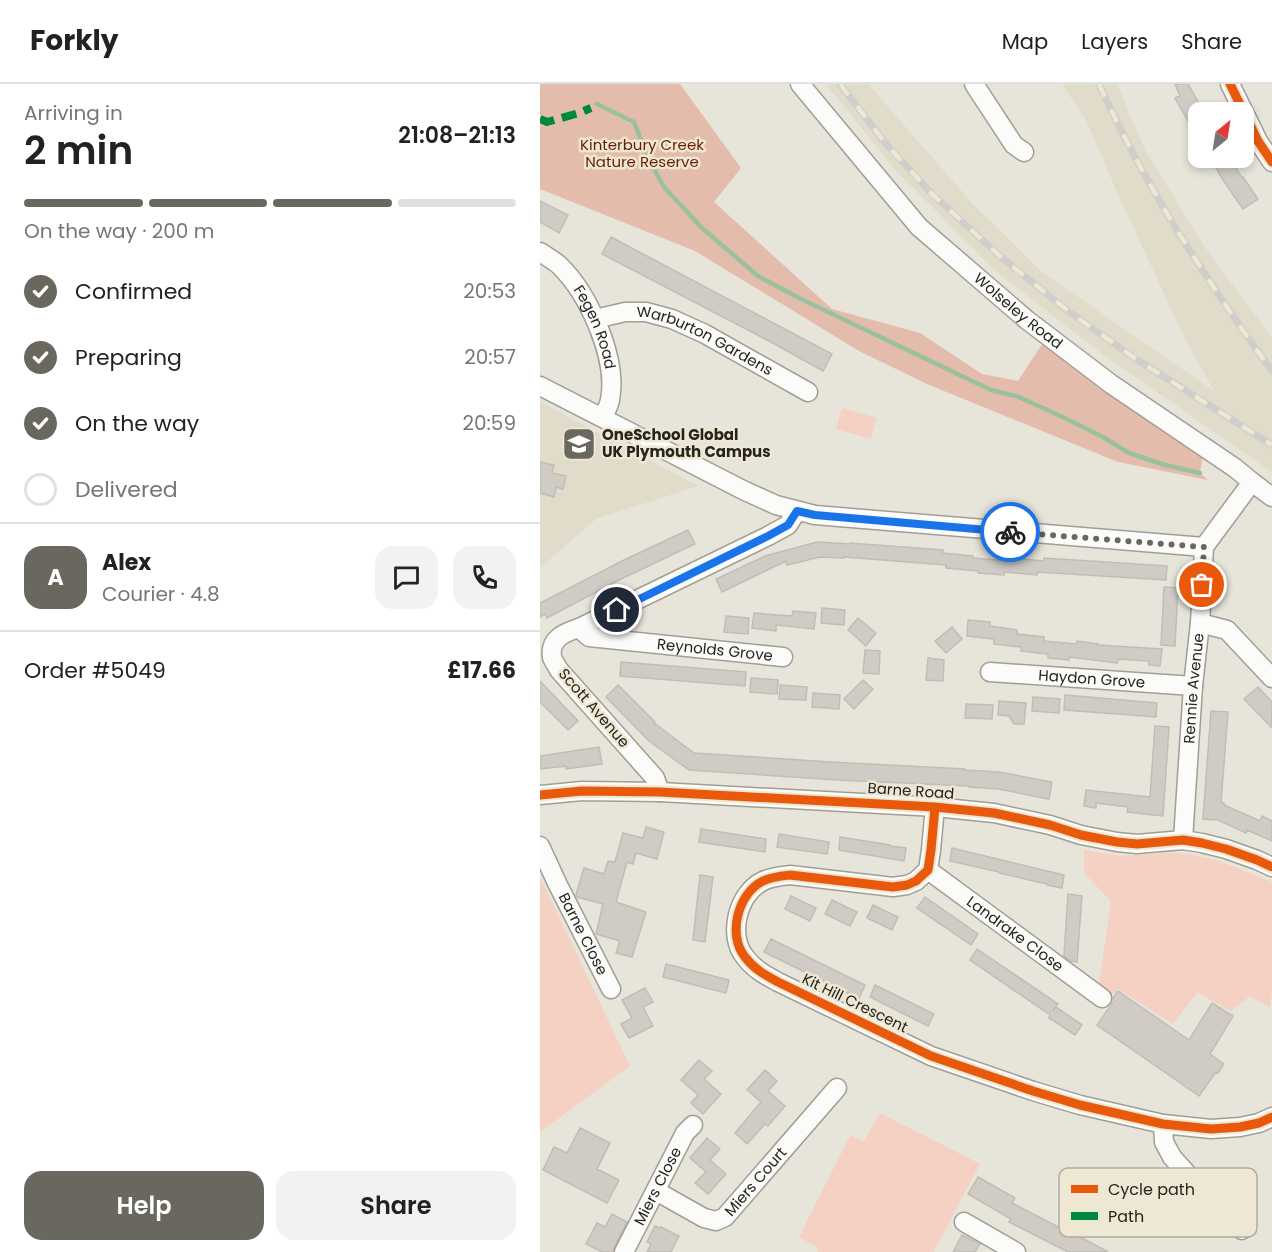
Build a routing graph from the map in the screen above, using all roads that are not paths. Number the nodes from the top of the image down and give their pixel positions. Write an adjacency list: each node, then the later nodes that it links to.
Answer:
1 (800, 84): 11 (street, Wolseley Road)
2 (974, 84): 4 (street)
3 (1230, 84): 5 (street)
4 (1024, 152)
5 (1272, 162)
6 (540, 252): 7 (street, Fegen Road)
7 (595, 319): 9 (street, Warburton Gardens); 10 (street, Fegen Road)
8 (540, 386): 10 (street)
9 (808, 392)
10 (603, 417): 13 (street)
11 (1252, 482): 12 (street, Wolseley Road); 14 (street)
12 (1272, 497)
13 (797, 511): 14 (street); 16 (street, Scott Avenue)
14 (1204, 547): 15 (street, Rennie Avenue)
15 (1200, 623): 19 (street); 20 (street, Rennie Avenue)
16 (579, 628): 17 (street, Reynolds Grove); 21 (street, Scott Avenue)
17 (783, 657)
18 (990, 672): 20 (street, Haydon Grove)
19 (1272, 678)
20 (1193, 686): 24 (street, Rennie Avenue)
21 (660, 792): 22 (street, Barne Road); 23 (street, Barne Road)
22 (540, 795)
23 (935, 807): 24 (street, Barne Road); 27 (street)
24 (1182, 840): 26 (street, Barne Road)
25 (540, 846): 28 (street, Barne Close)
26 (1272, 867)
27 (928, 870): 29 (street, Landrake Close); 32 (street, Kit Hill Crescent)
28 (611, 989)
29 (1102, 998)
30 (837, 1088): 35 (street, Miers Court)
31 (1272, 1117): 32 (street, Kit Hill Crescent)
32 (1163, 1124): 34 (street)
33 (693, 1125): 35 (street, Miers Close)
34 (1181, 1168)
35 (656, 1191): 38 (street, Miers Close)
36 (964, 1222): 37 (street)
37 (1010, 1250)
38 (624, 1252)

